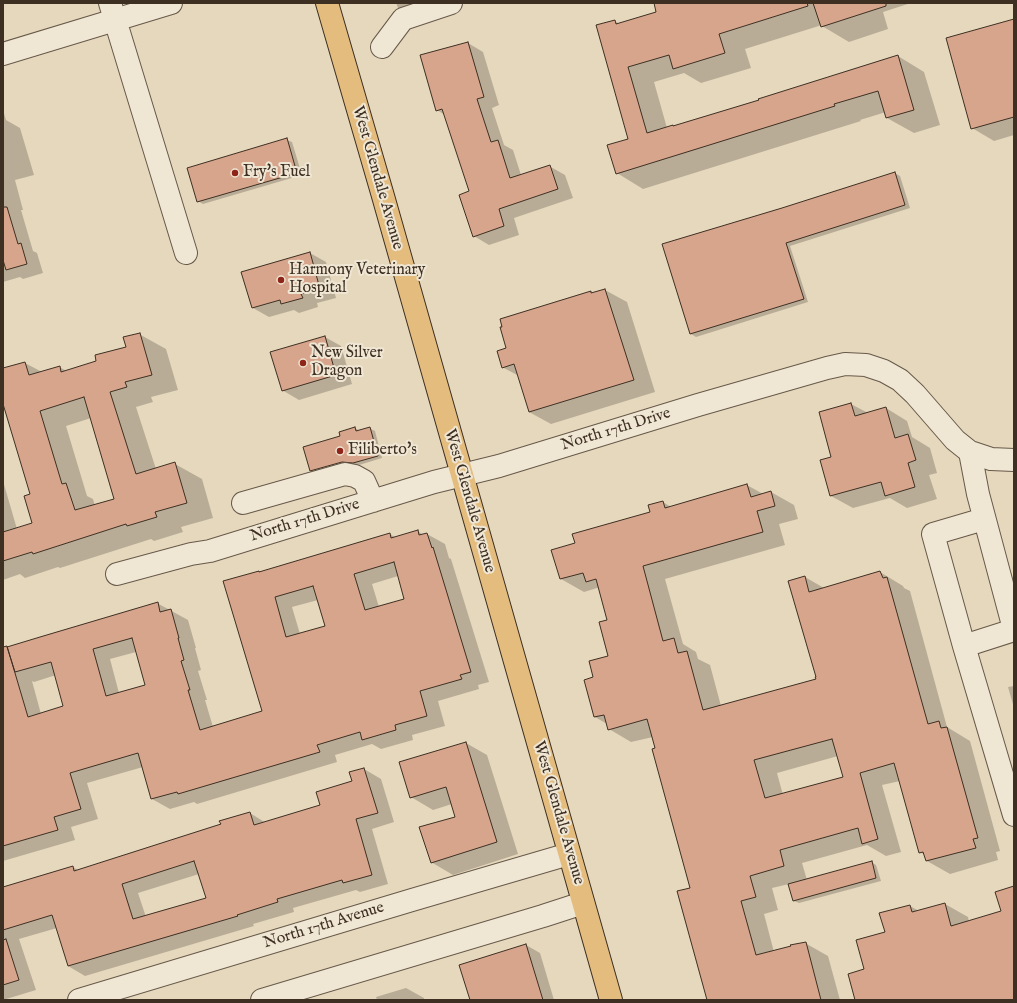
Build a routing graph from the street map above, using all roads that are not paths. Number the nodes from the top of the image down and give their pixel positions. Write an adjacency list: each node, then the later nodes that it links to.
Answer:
1 (171, 3): 4 (street)
2 (327, 3): 10 (main road, West Glendale Avenue)
3 (451, 3): 5 (street)
4 (113, 11): 6 (street); 7 (street)
5 (382, 48)
6 (3, 54)
7 (186, 253)
8 (970, 452): 9 (street, North 17th Drive); 10 (street, North 17th Drive); 13 (street)
9 (1013, 463)
10 (462, 475): 11 (street, North 17th Drive); 18 (main road, West Glendale Avenue)
11 (373, 500): 12 (street); 14 (street, North 17th Drive)
12 (243, 503)
13 (984, 518): 15 (street); 16 (street)
14 (117, 574)
15 (1014, 630): 16 (street)
16 (964, 646): 17 (street)
17 (1014, 814)
18 (569, 854): 19 (main road, West Glendale Avenue); 20 (street, North 17th Avenue)
19 (583, 903): 21 (street); 22 (main road, West Glendale Avenue)
20 (79, 1000)
21 (262, 1000)
22 (611, 1000)

